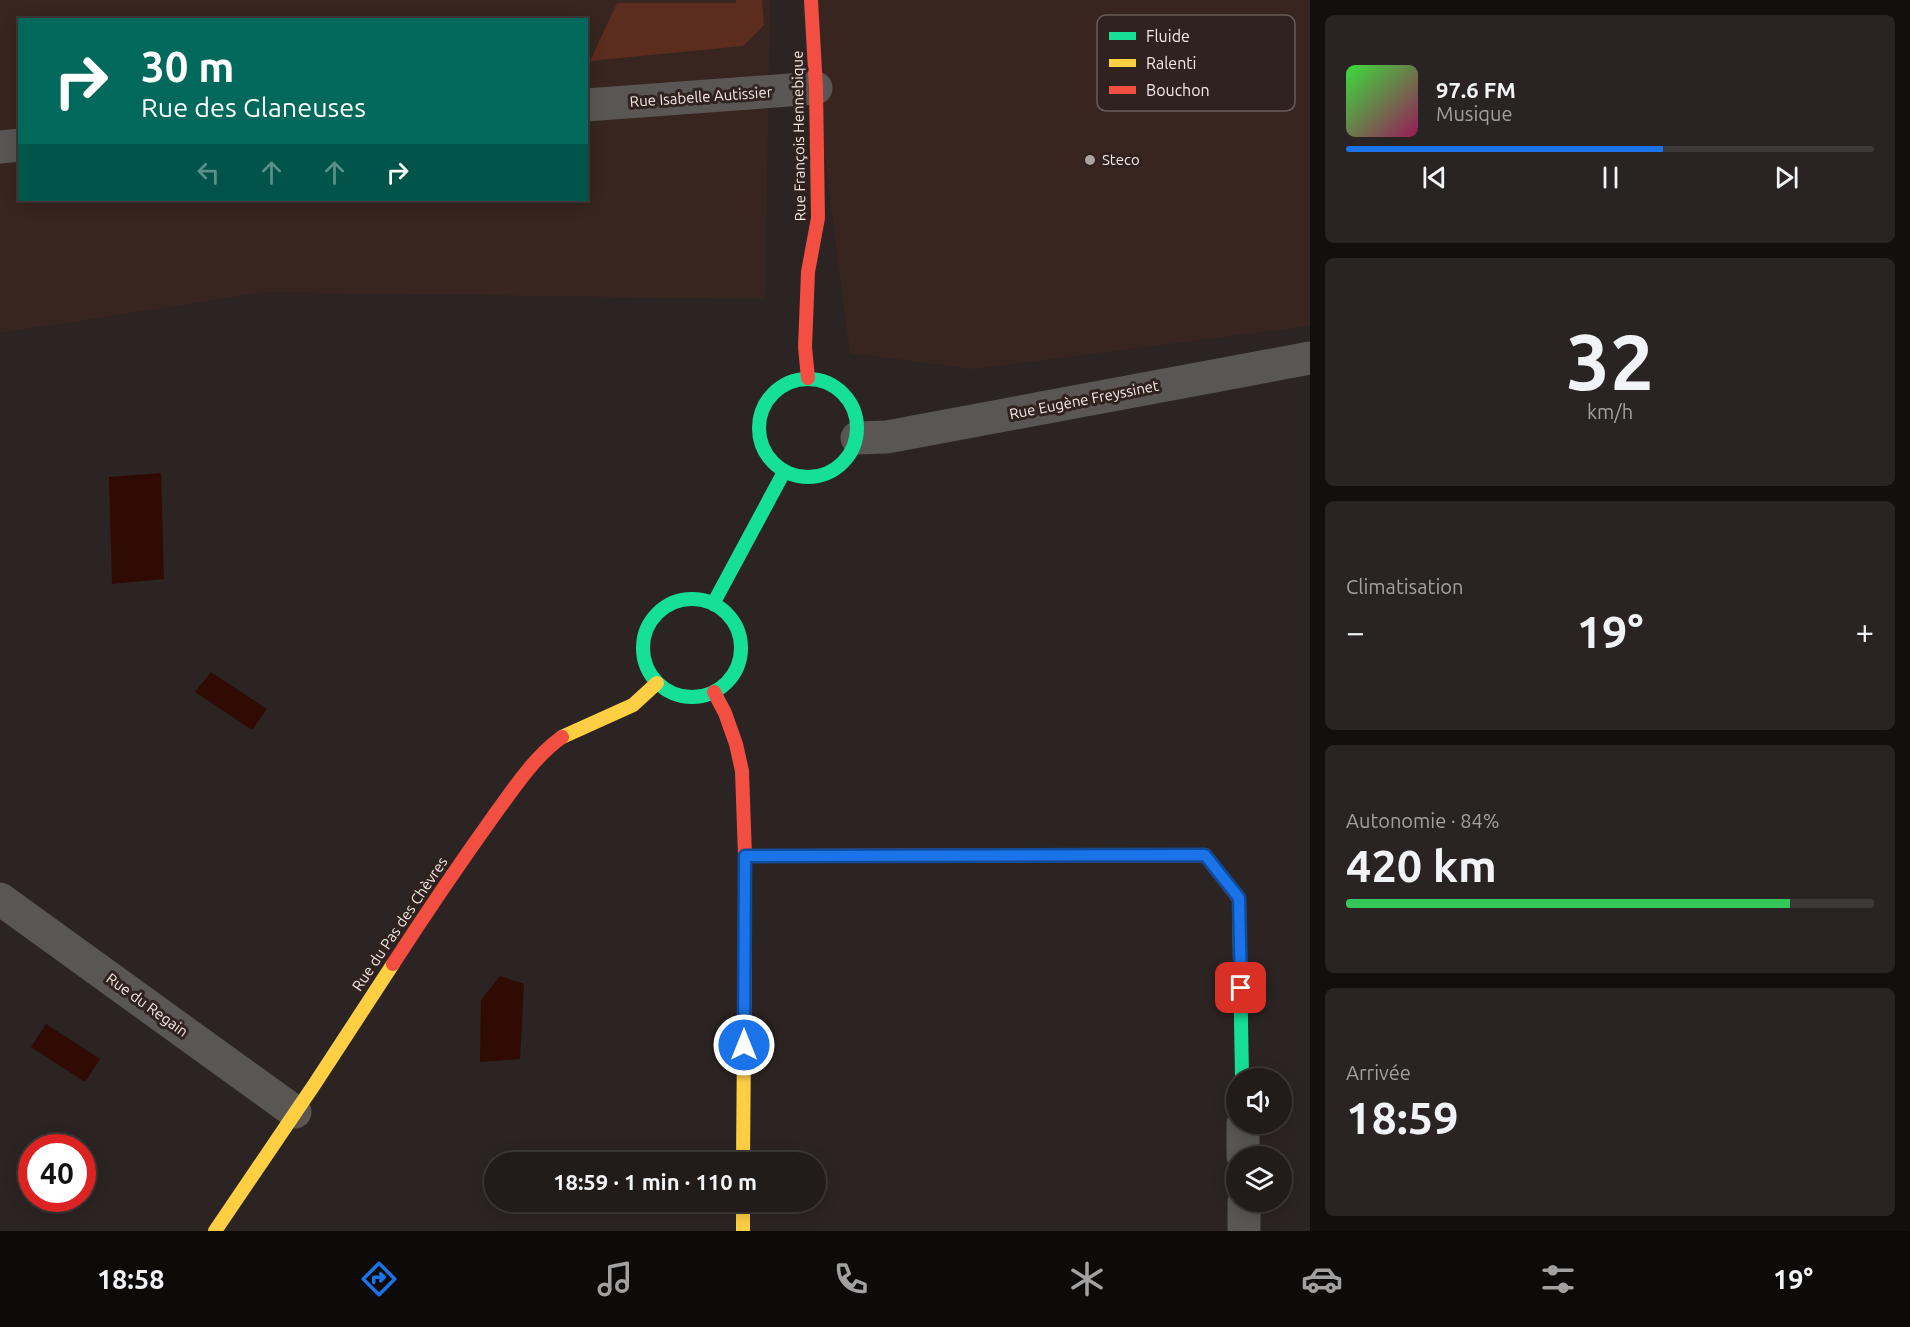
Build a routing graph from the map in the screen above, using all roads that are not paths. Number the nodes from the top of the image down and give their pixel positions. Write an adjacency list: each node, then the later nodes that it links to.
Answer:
1 (811, 0): 2 (street, Rue François Hennebique)
2 (816, 88): 3 (street, Rue Isabelle Autissier); 7 (street, Rue François Hennebique)
3 (588, 105)
4 (18, 145): 5 (street)
5 (0, 147)
6 (1310, 358): 8 (street, Rue Eugène Freyssinet)
7 (808, 378): 8 (street); 9 (street)
8 (857, 438): 9 (street)
9 (784, 472): 10 (street)
10 (713, 604): 11 (street); 12 (street)
11 (657, 683): 12 (street); 16 (street, Rue du Pas des Chèvres)
12 (714, 692): 13 (street)
13 (745, 856): 15 (street); 17 (street)
14 (0, 899): 16 (street, Rue du Regain)
15 (1242, 1068)
16 (295, 1112): 20 (street, Rue du Pas des Chèvres)
17 (743, 1152)
18 (743, 1212): 21 (street)
19 (1244, 1212): 22 (street)
20 (215, 1231)
21 (743, 1231)
22 (1244, 1231)

